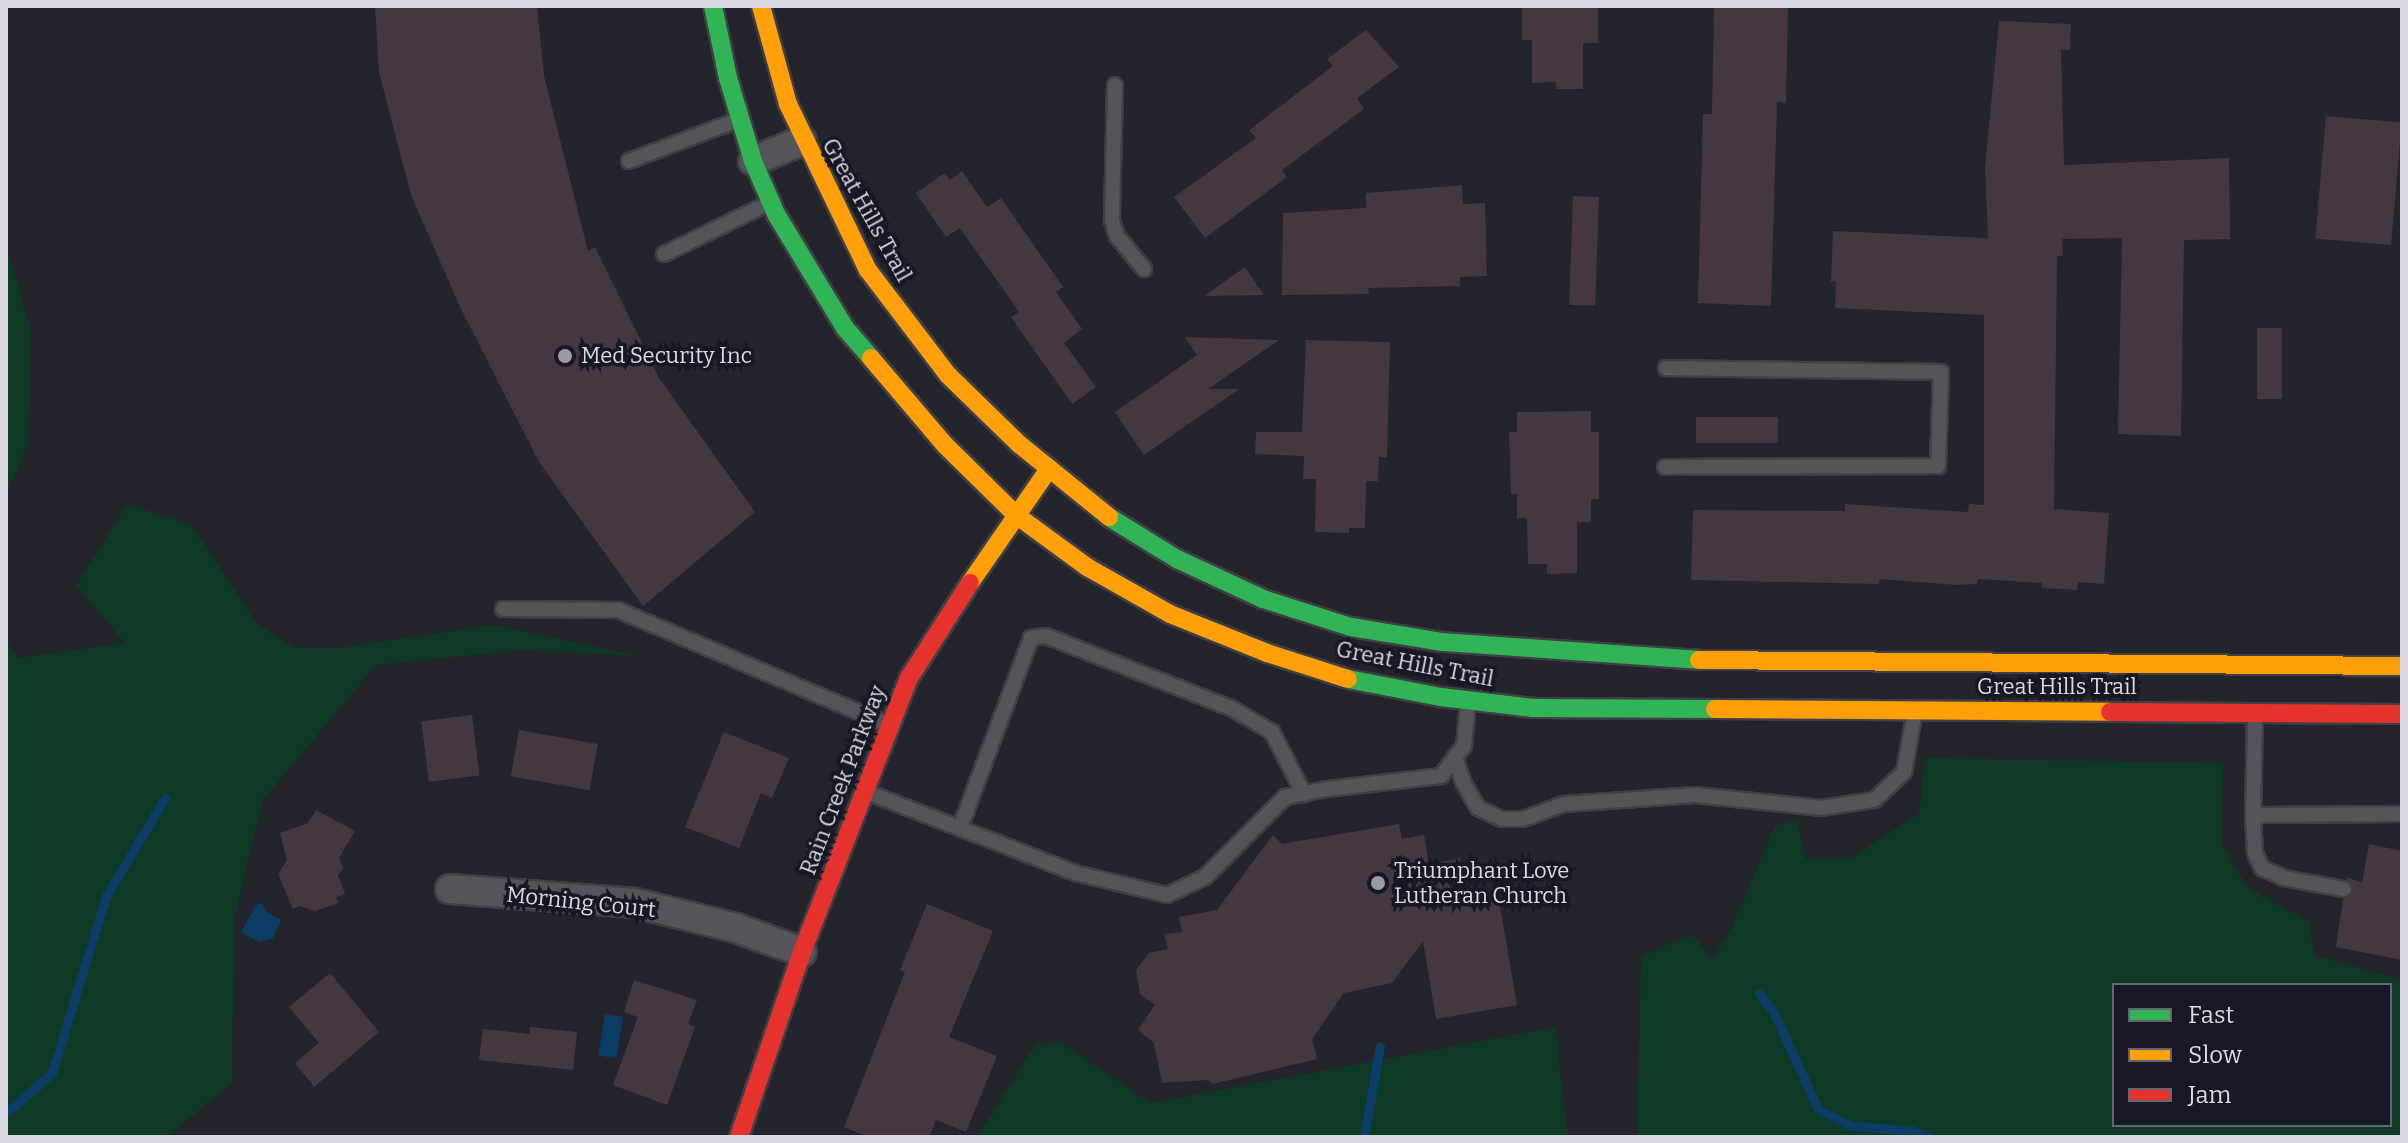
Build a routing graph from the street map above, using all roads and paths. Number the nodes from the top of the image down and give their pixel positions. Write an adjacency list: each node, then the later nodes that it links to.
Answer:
1 (713, 6): 4 (street, Great Hills Trail)
2 (761, 6): 5 (street, Great Hills Trail)
3 (1115, 85): 10 (lane)
4 (740, 118): 6 (lane); 7 (street, Great Hills Trail)
5 (802, 141): 7 (street); 13 (street, Great Hills Trail)
6 (629, 161)
7 (753, 161): 8 (street, Great Hills Trail)
8 (771, 202): 9 (lane); 14 (street, Great Hills Trail)
9 (664, 254)
10 (1144, 269)
11 (1666, 368): 12 (lane)
12 (1665, 467)
13 (1049, 469): 14 (street, Rain Creek Parkway); 16 (street, Great Hills Trail)
14 (1016, 515): 17 (street, Great Hills Trail); 21 (street, Rain Creek Parkway)
15 (503, 609): 21 (lane)
16 (2402, 666)
17 (1468, 701): 18 (street, Great Hills Trail); 22 (lane)
18 (1915, 710): 19 (street, Great Hills Trail); 22 (lane)
19 (2255, 713): 20 (street, Great Hills Trail); 26 (lane)
20 (2402, 714)
21 (889, 725): 23 (street, Rain Creek Parkway)
22 (1455, 757): 24 (lane)
23 (864, 791): 27 (lane); 30 (street, Rain Creek Parkway)
24 (1304, 794): 27 (lane); 27 (lane)
25 (2402, 814): 26 (lane)
26 (2253, 815): 29 (lane)
27 (960, 828)
28 (450, 889): 30 (street, Morning Court)
29 (2344, 889)
30 (802, 952): 31 (street, Rain Creek Parkway)
31 (739, 1137)

